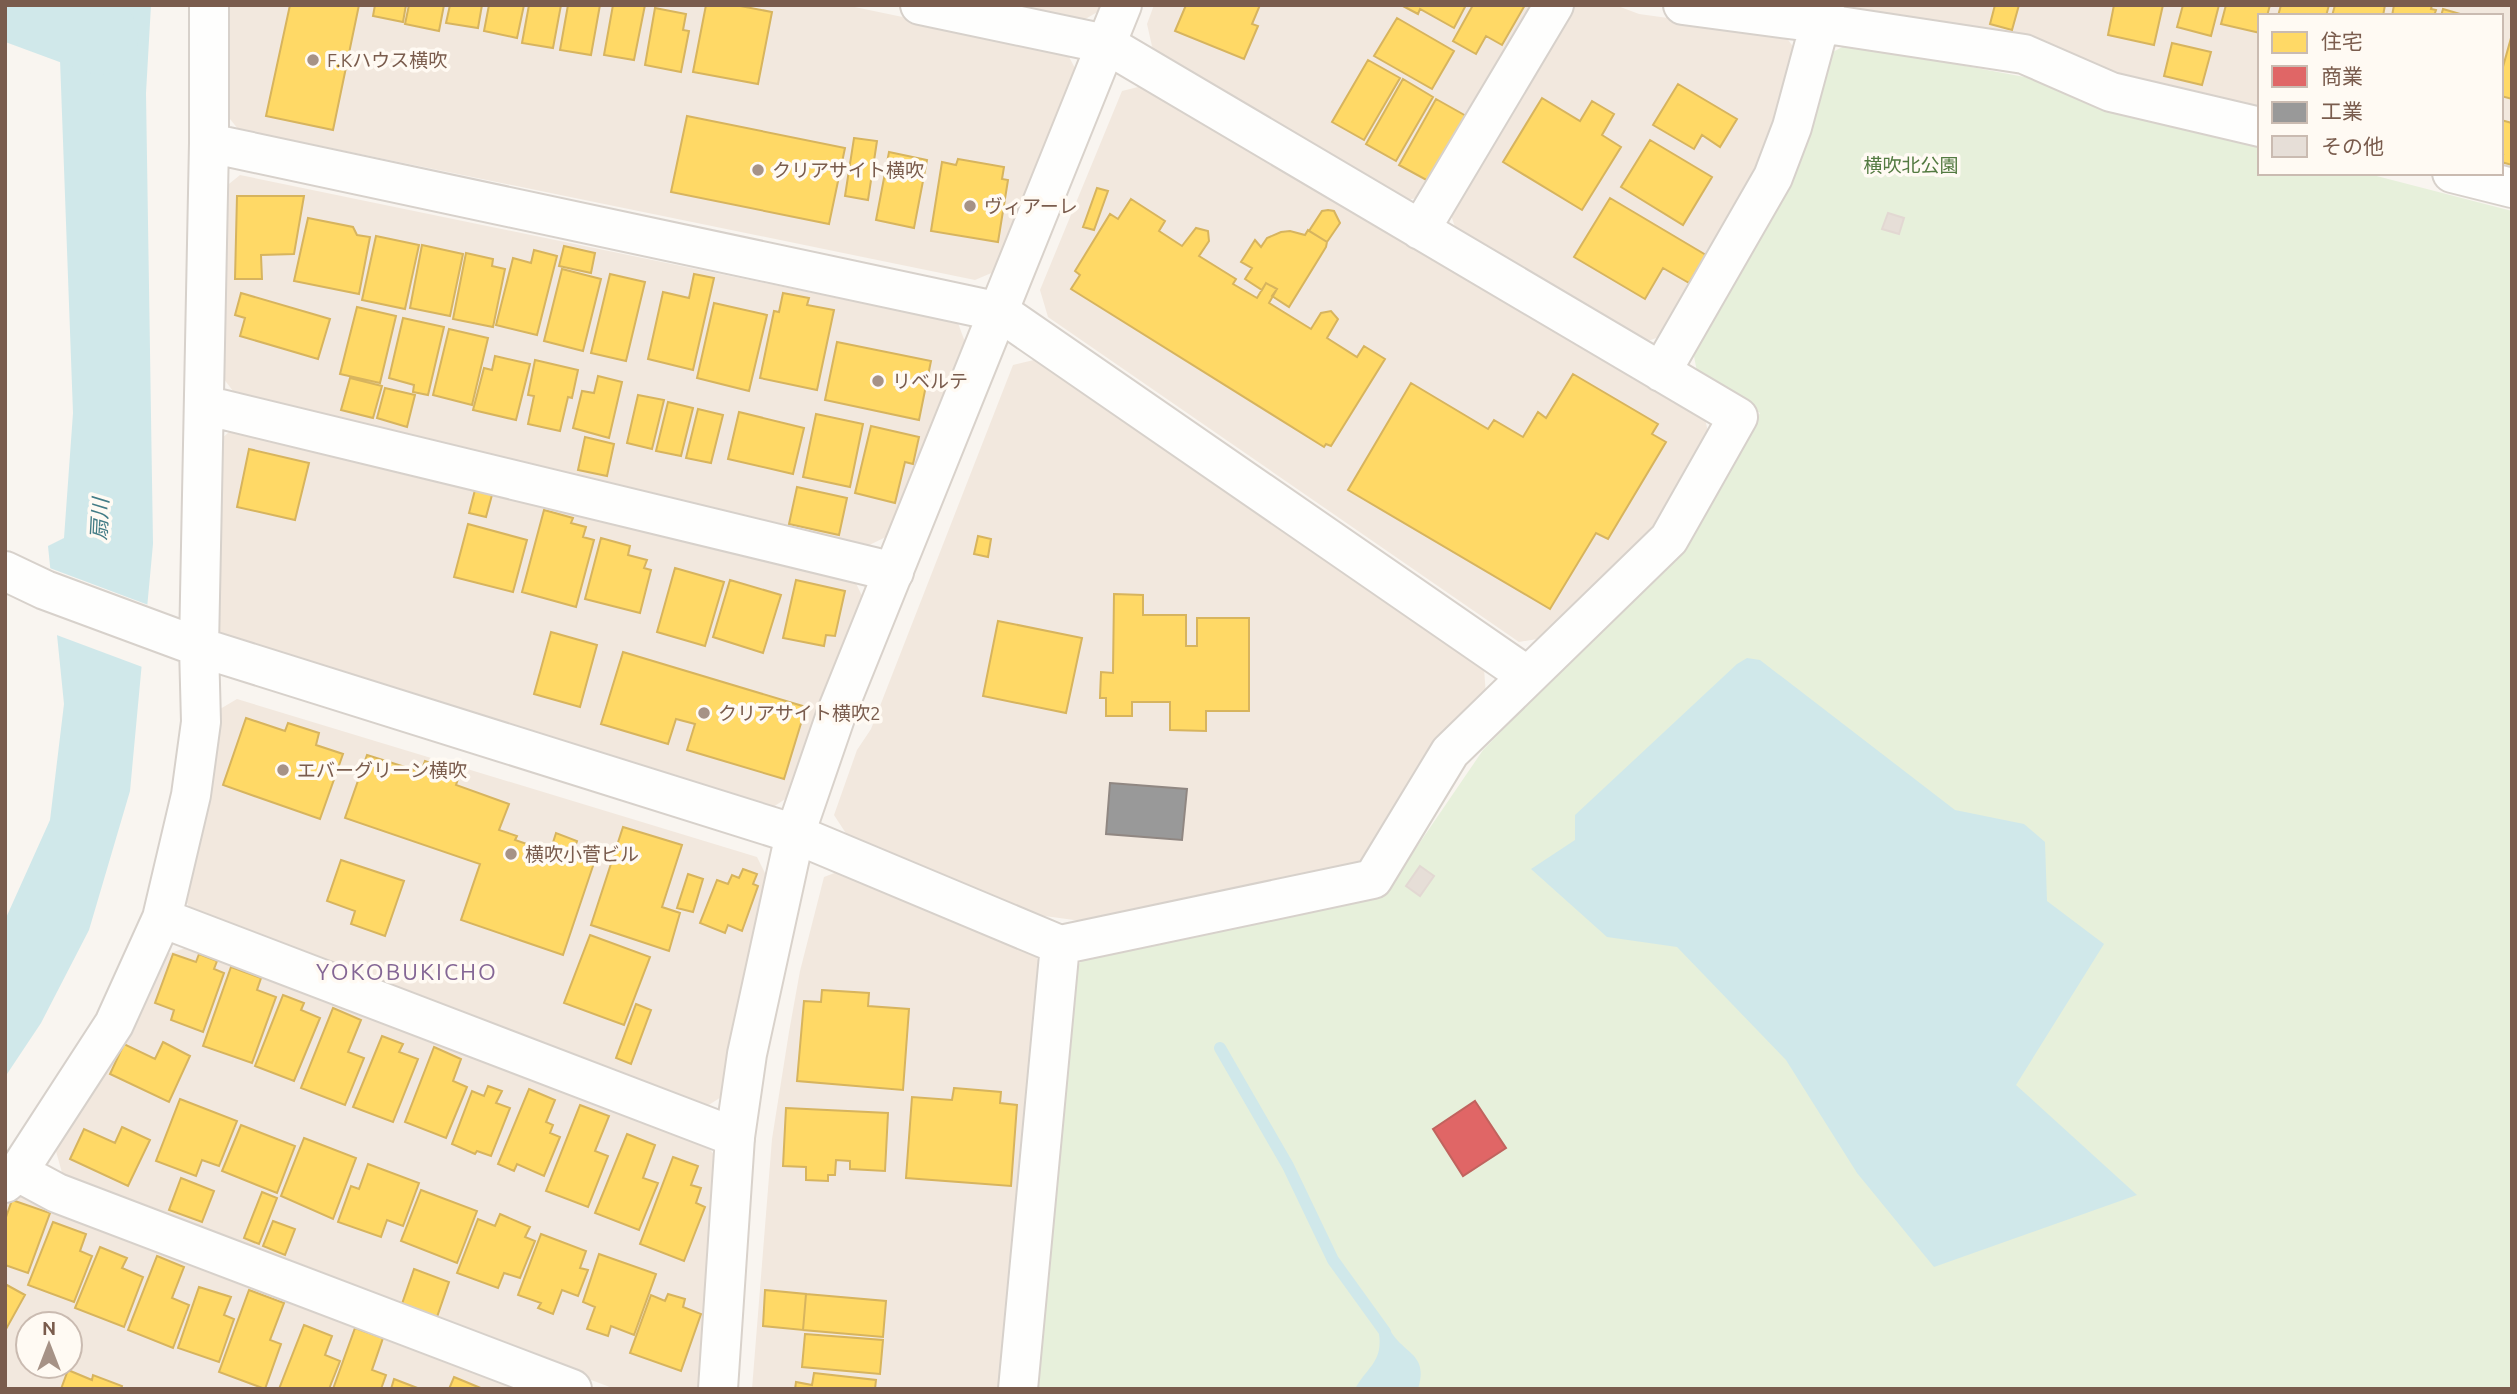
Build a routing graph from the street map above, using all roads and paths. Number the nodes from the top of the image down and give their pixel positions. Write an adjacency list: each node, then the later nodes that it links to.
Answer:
1 (209, 5): 9 (street)
2 (920, 5): 7 (street)
3 (1122, 5): 7 (street)
4 (1554, 5): 12 (street)
5 (1683, 5): 6 (street)
6 (1822, 14): 8 (street); 14 (street)
7 (1106, 44): 12 (street); 13 (street)
8 (2258, 127)
9 (209, 143): 13 (street); 15 (street)
10 (2460, 175): 11 (street)
11 (2512, 188)
12 (1420, 230): 14 (street)
13 (1000, 312): 17 (street); 19 (street)
14 (1661, 372): 19 (street)
15 (204, 405): 17 (street); 18 (street)
16 (5, 571): 18 (street)
17 (894, 572): 20 (street)
18 (199, 647): 20 (street); 21 (street)
19 (1526, 675): 22 (street)
20 (795, 834): 22 (street); 23 (street)
21 (162, 918): 23 (street); 24 (street)
22 (1060, 944): 27 (street)
23 (734, 1137): 26 (street)
24 (12, 1177): 25 (street)
25 (572, 1389)
26 (718, 1389)
27 (1018, 1389)

